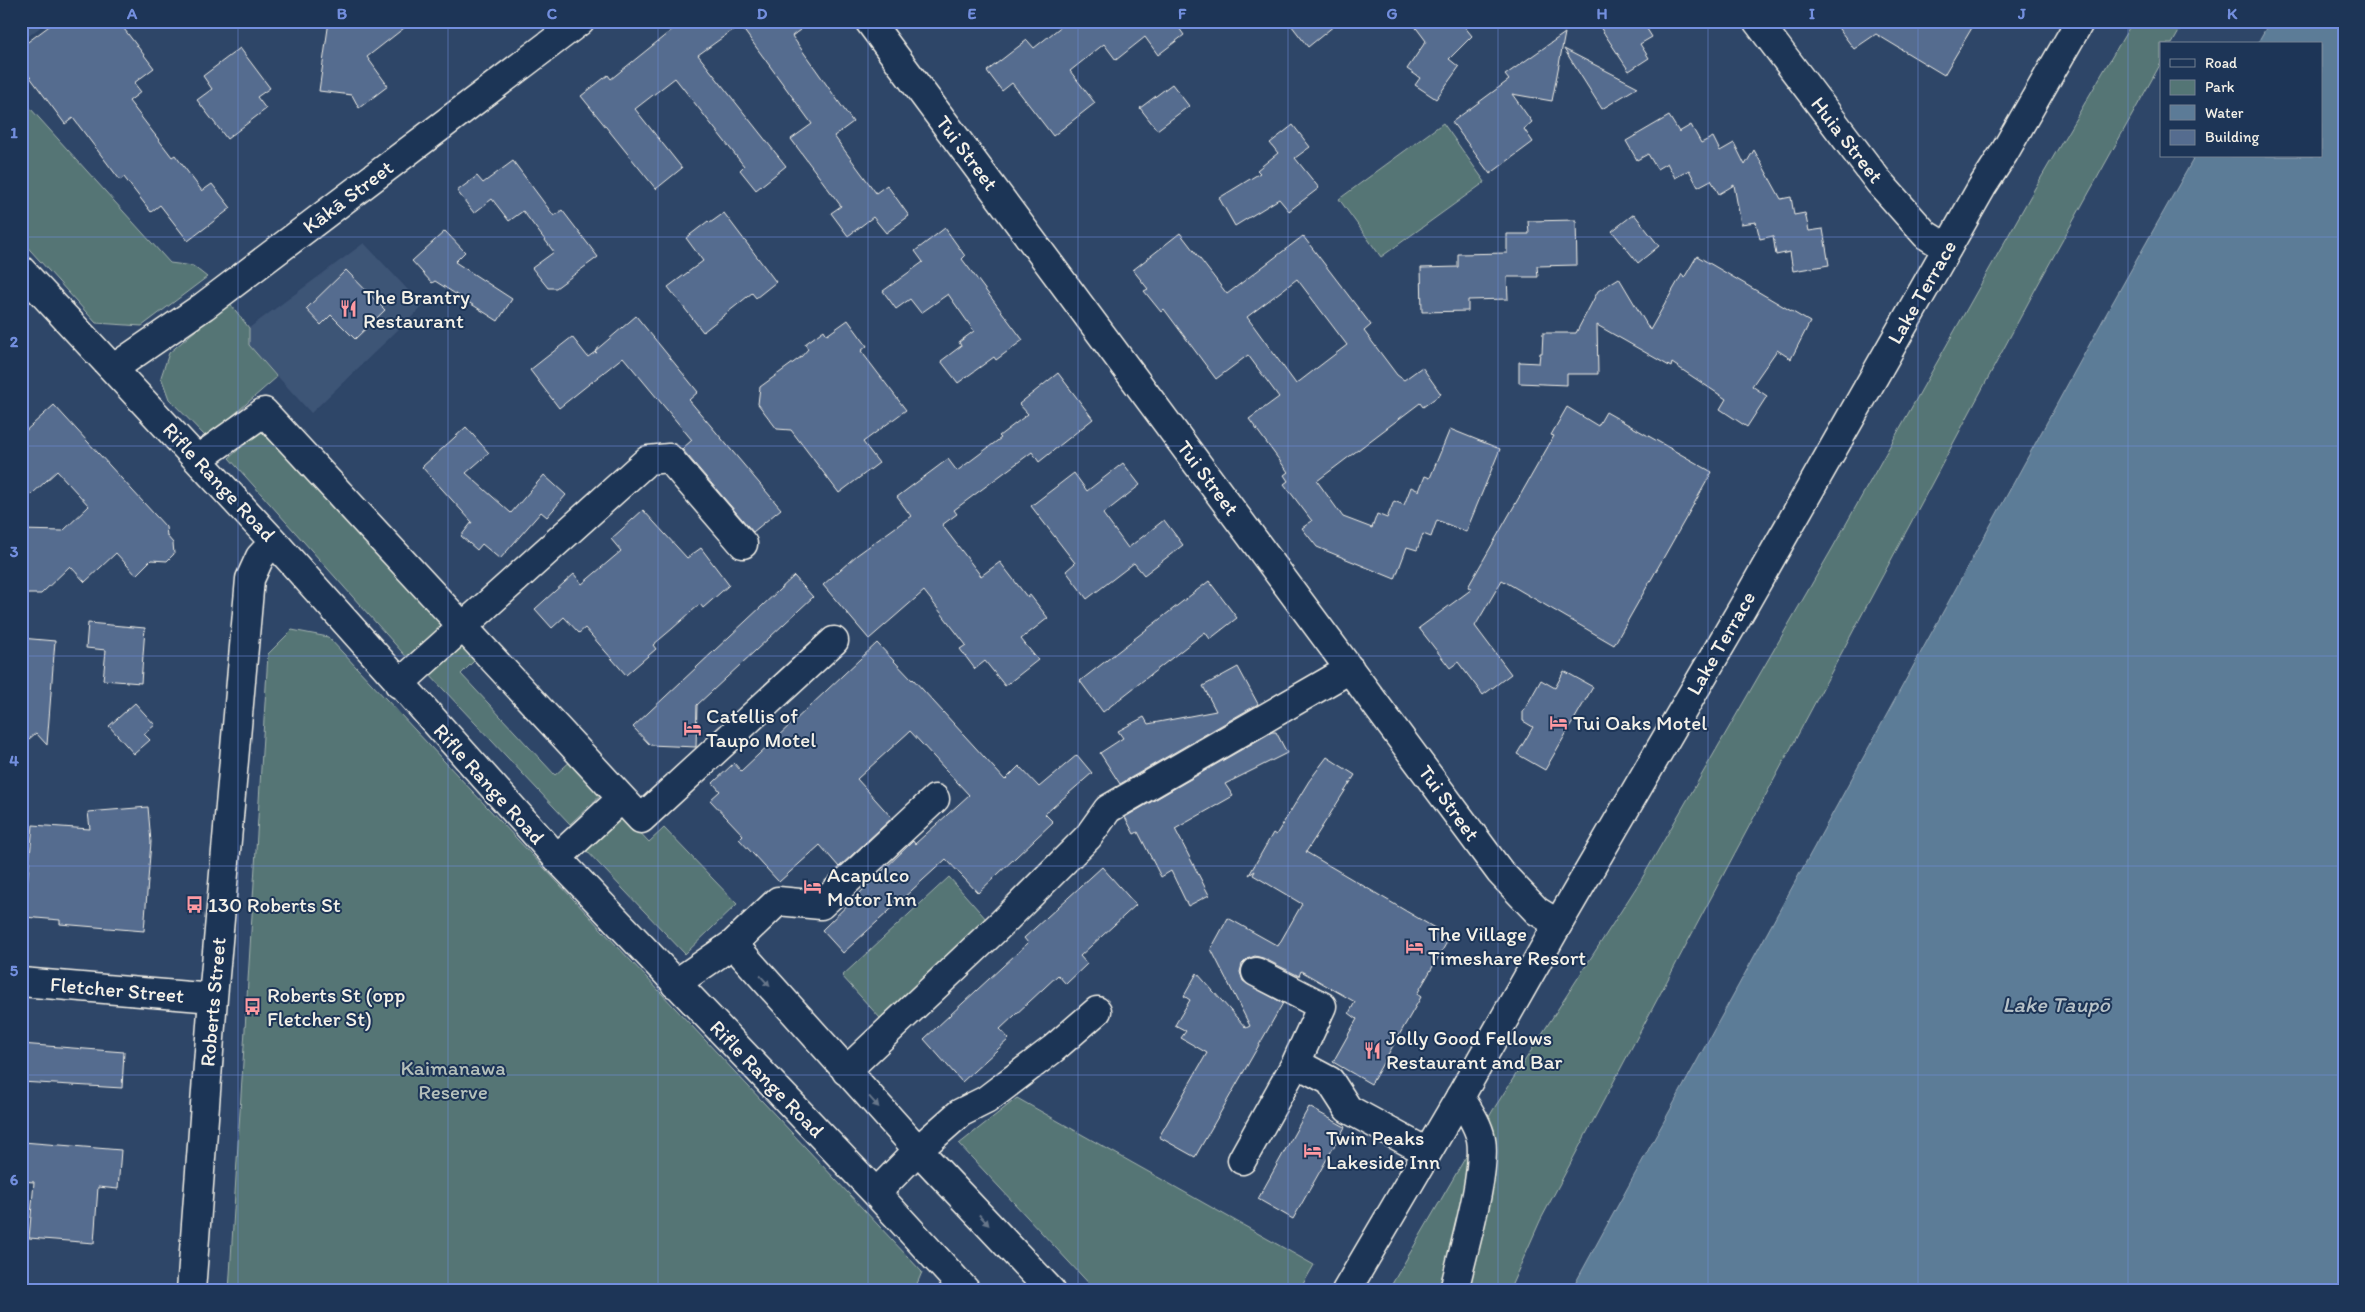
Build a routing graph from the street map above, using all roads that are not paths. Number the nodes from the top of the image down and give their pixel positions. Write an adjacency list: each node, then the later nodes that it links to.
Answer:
1 (580, 21): 7 (street, Kākā Street)
2 (869, 21): 13 (street, Tui Street)
3 (1757, 21): 5 (street, Huia Street)
4 (2080, 21): 5 (street, Lake Terrace)
5 (1947, 248): 18 (street, Lake Terrace)
6 (21, 270): 7 (street, Rifle Range Road)
7 (114, 368): 8 (street, Rifle Range Road)
8 (198, 459): 9 (street, Rifle Range Road); 11 (street)
9 (274, 542): 14 (street, Rifle Range Road); 23 (street, Roberts Street)
10 (743, 544): 11 (street)
11 (463, 628): 14 (street); 15 (street)
12 (834, 641): 15 (street)
13 (1350, 669): 18 (street, Tui Street); 26 (street)
14 (399, 684): 17 (street, Rifle Range Road)
15 (621, 799): 17 (street)
16 (935, 799): 19 (street)
17 (556, 858): 22 (street, Rifle Range Road)
18 (1558, 924): 27 (street, Lake Terrace)
19 (733, 944): 22 (street); 26 (street, one-way to 26)
20 (1256, 972): 25 (street)
21 (21, 982): 23 (street, Fletcher Street)
22 (675, 984): 31 (street, Rifle Range Road)
23 (213, 998): 32 (street, Roberts Street)
24 (1097, 1011): 28 (street)
25 (1296, 1063): 29 (street); 30 (street)
26 (846, 1071): 28 (street, one-way to 28)
27 (1460, 1097): 29 (street, Lake Terrace); 36 (street)
28 (918, 1150): 31 (street); 34 (street, one-way to 34)
29 (1427, 1152): 35 (street, Lake Terrace)
30 (1242, 1160)
31 (876, 1192): 33 (street, Rifle Range Road)
32 (191, 1291)
33 (966, 1291)
34 (1051, 1291)
35 (1346, 1291)
36 (1454, 1291)

